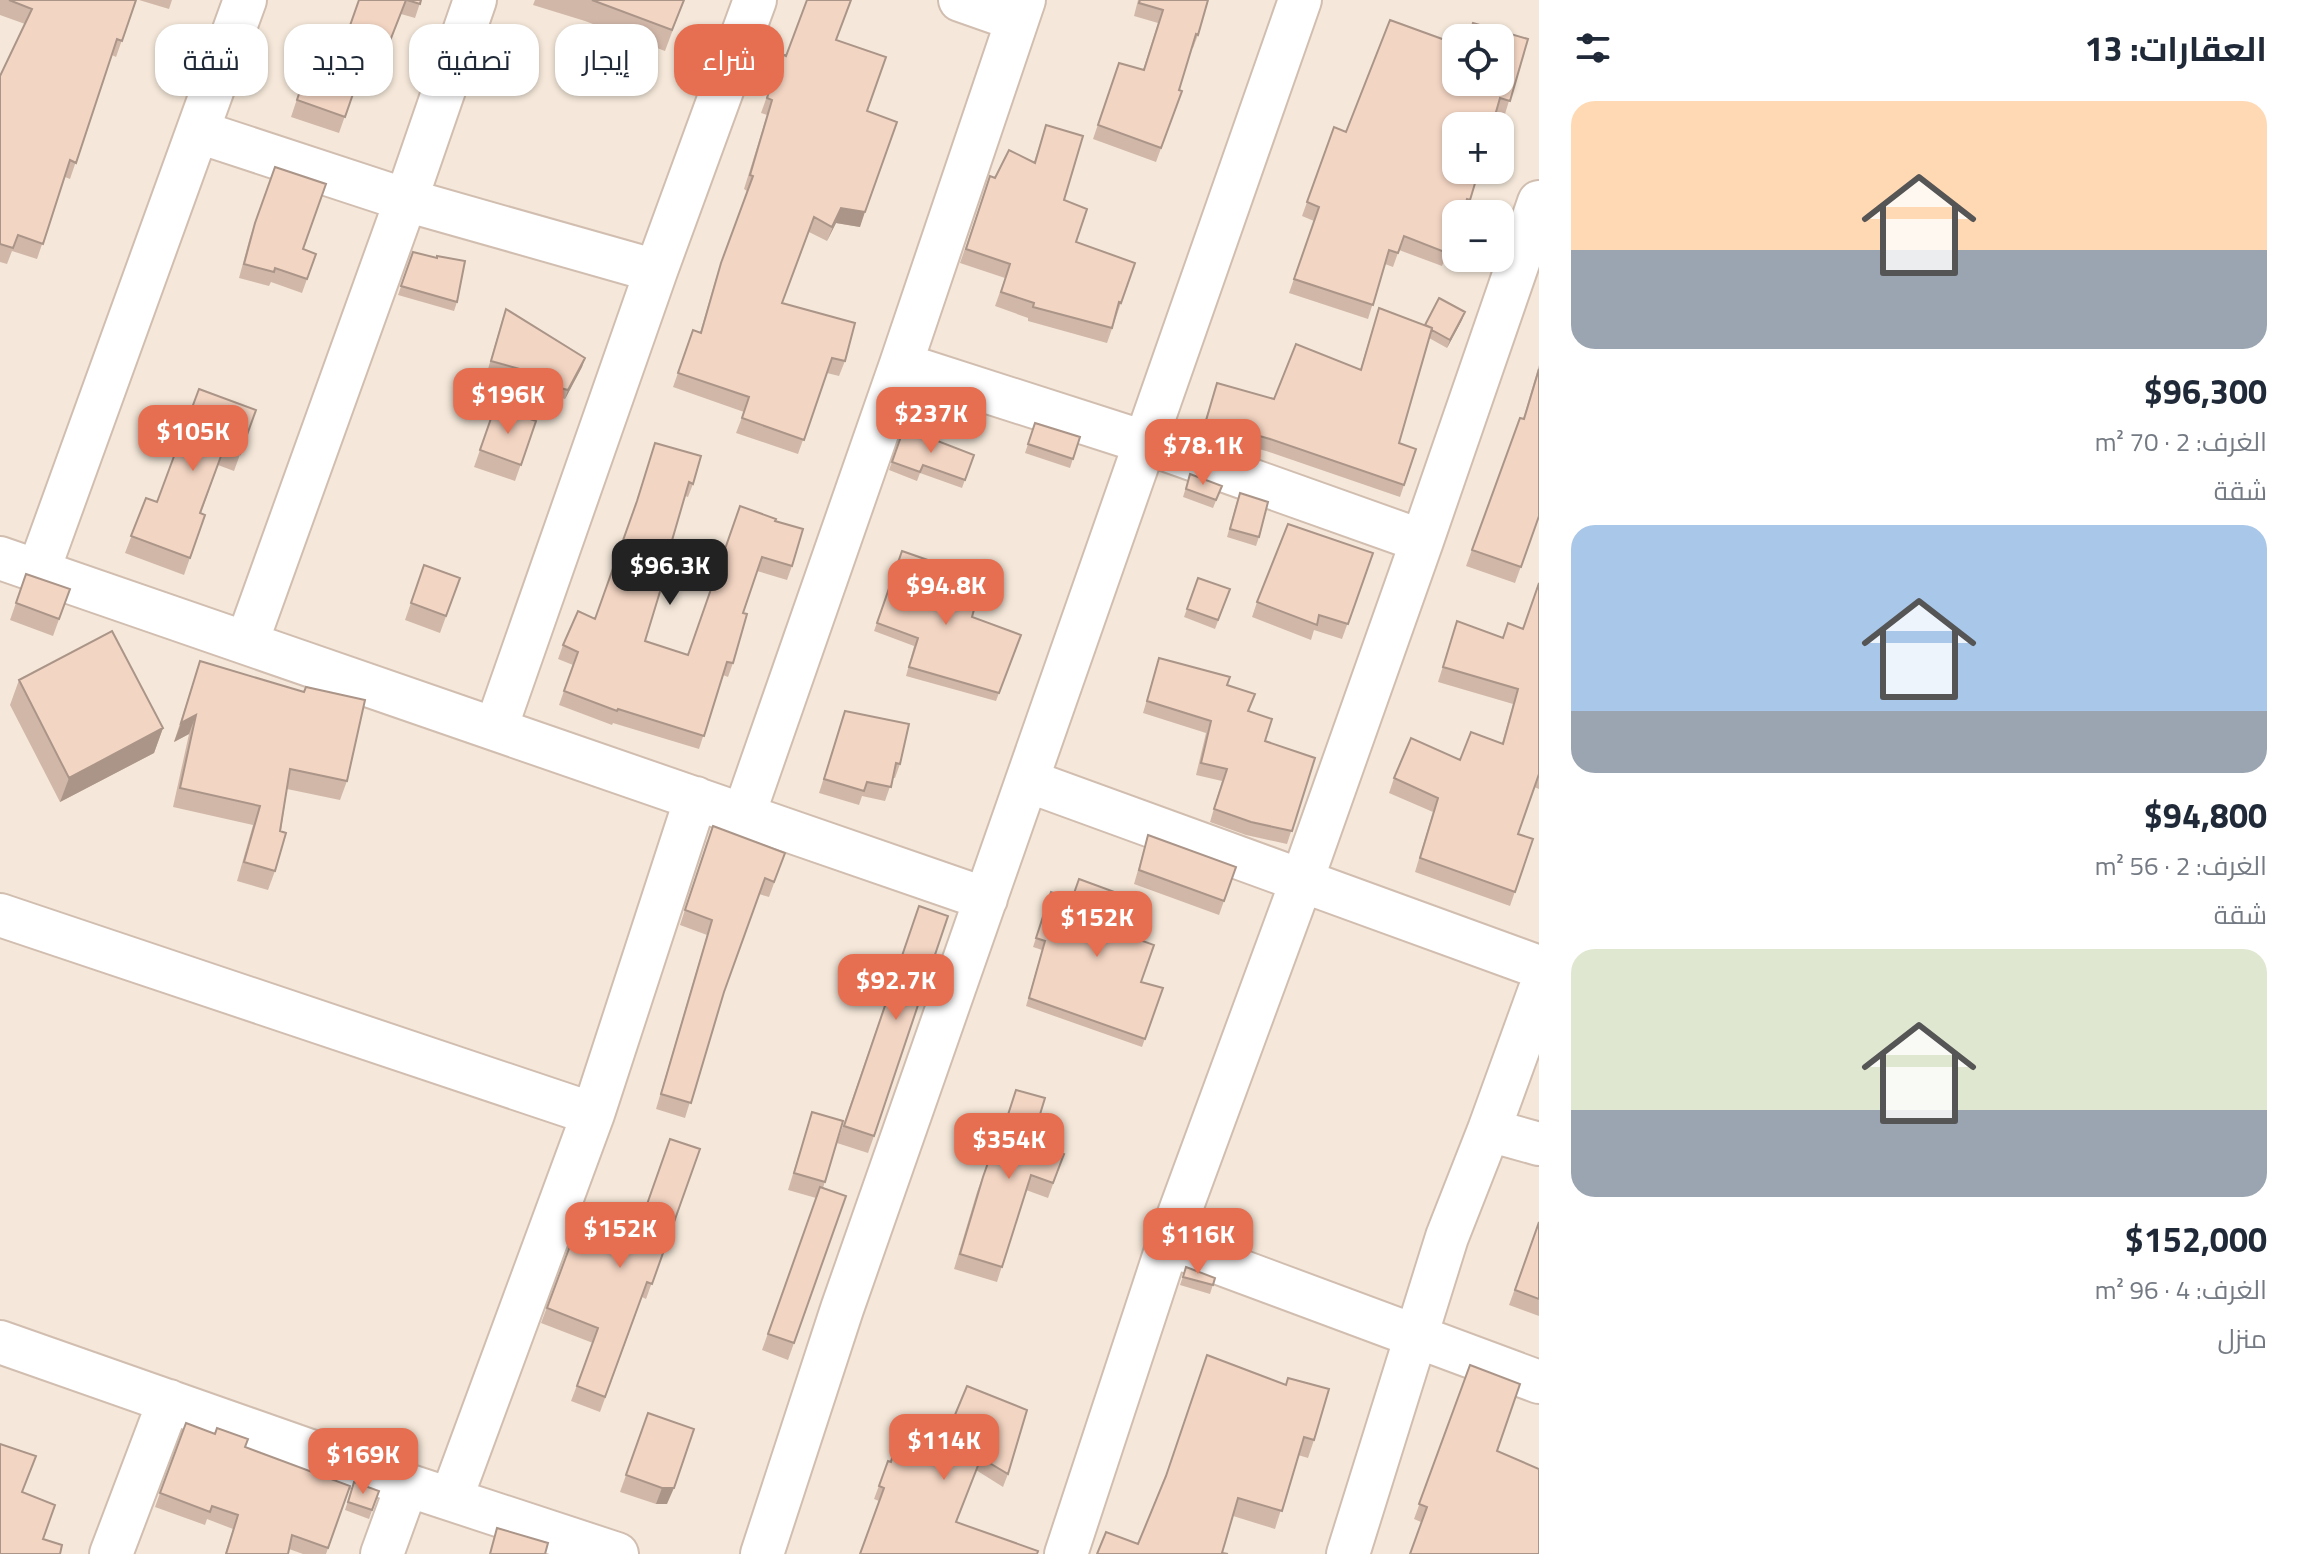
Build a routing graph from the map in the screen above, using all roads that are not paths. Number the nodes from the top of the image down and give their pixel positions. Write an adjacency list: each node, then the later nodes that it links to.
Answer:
1 (245, 0): 7 (street)
2 (475, 0): 8 (street)
3 (755, 0): 11 (street)
4 (960, 0): 6 (street)
5 (1300, 0): 13 (street)
6 (1020, 10): 12 (street)
7 (199, 132): 8 (street); 15 (street)
8 (406, 200): 11 (street); 16 (street)
9 (1539, 202): 10 (street)
10 (1532, 243): 14 (street)
11 (656, 271): 17 (street)
12 (901, 364): 13 (street); 20 (street)
13 (1147, 443): 14 (street); 18 (street)
14 (1422, 541): 21 (street)
15 (10, 563): 16 (street)
16 (247, 642): 17 (street)
17 (496, 728): 19 (street)
18 (1028, 781): 21 (street); 22 (street)
19 (696, 798): 20 (street); 26 (street)
20 (744, 814): 22 (street)
21 (1302, 880): 24 (street); 29 (street)
22 (986, 899): 39 (street)
23 (0, 915): 26 (street)
24 (1539, 967)
25 (1539, 992): 27 (street)
26 (593, 1114): 35 (street)
27 (1489, 1130): 28 (street); 30 (street)
28 (1539, 1144)
29 (1168, 1244): 30 (street); 40 (street)
30 (1415, 1335): 32 (street); 41 (street)
31 (0, 1342): 33 (street)
32 (1539, 1382)
33 (169, 1401): 34 (street); 36 (street)
34 (407, 1485): 35 (street); 37 (street)
35 (451, 1499): 38 (street)
36 (111, 1554)
37 (382, 1554)
38 (617, 1554)
39 (762, 1554)
40 (1066, 1554)
41 (1348, 1554)

